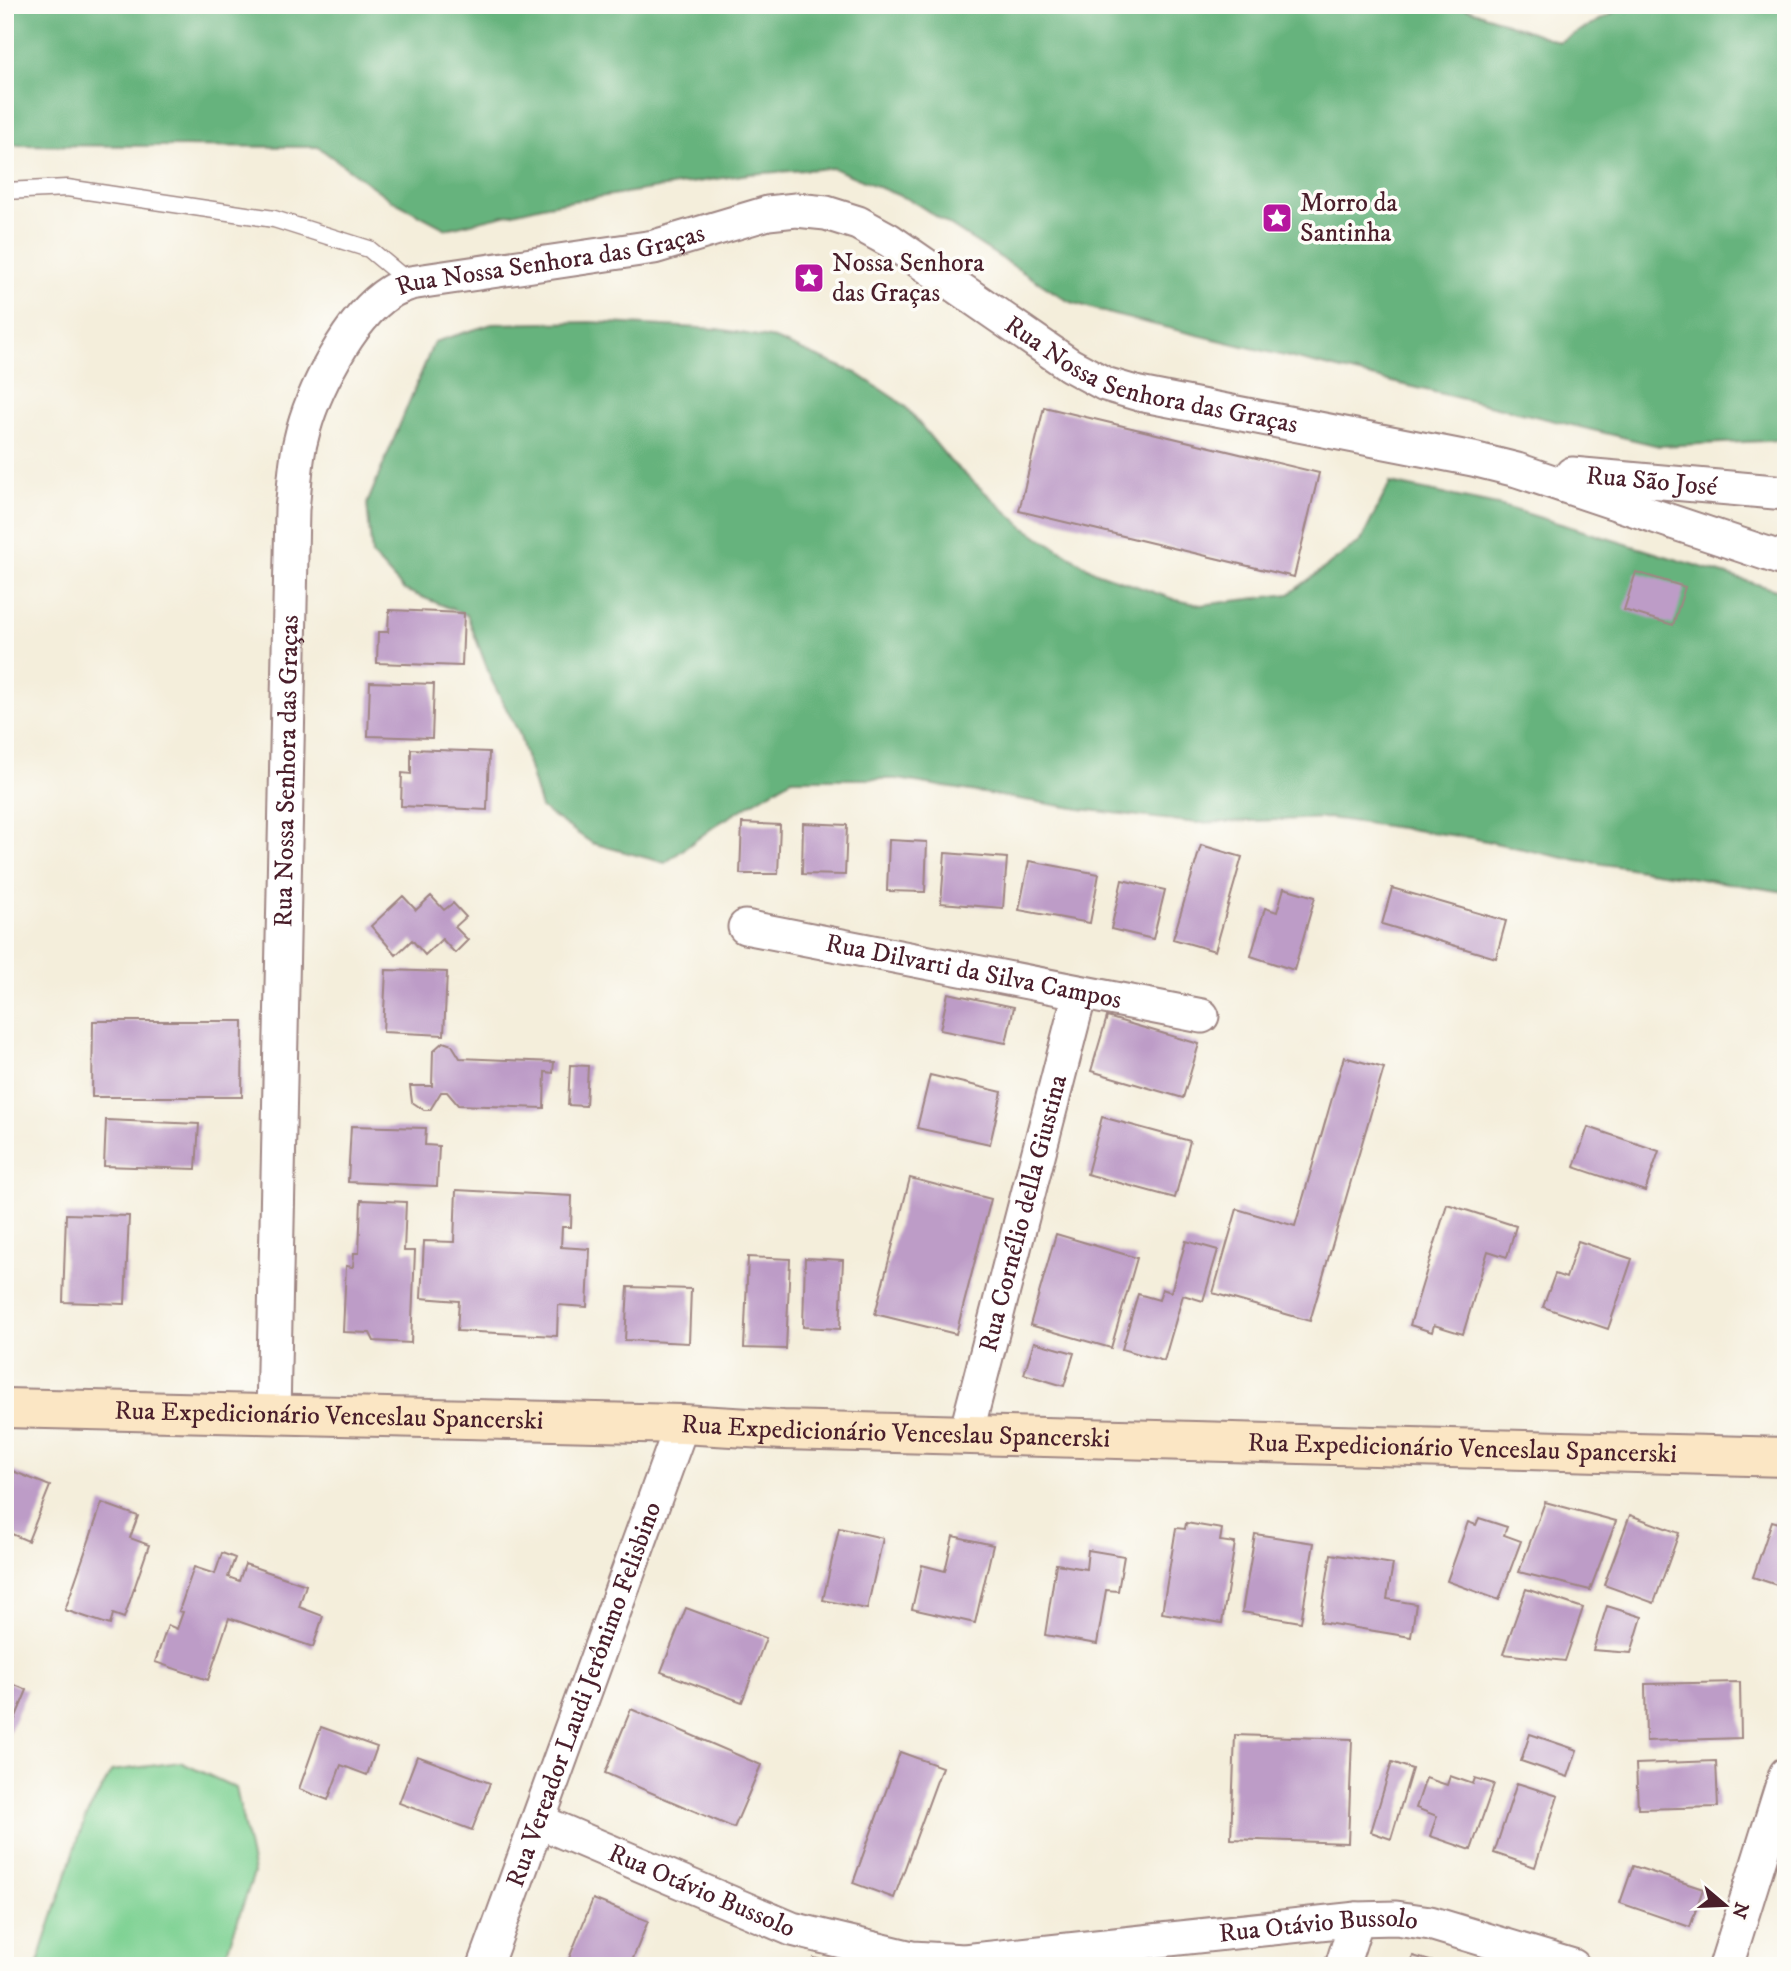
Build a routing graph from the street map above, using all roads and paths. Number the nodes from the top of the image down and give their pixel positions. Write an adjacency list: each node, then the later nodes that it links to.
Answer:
1 (5, 191): 2 (lane)
2 (410, 283): 3 (street, Rua Nossa Senhora das Graças); 10 (street, Rua Nossa Senhora das Graças)
3 (1517, 470): 4 (street, Rua São José); 5 (street, Rua Nossa Senhora das Graças)
4 (1786, 493)
5 (1786, 560)
6 (745, 928): 7 (street, Rua Dilvarti da Silva Campos)
7 (1080, 993): 8 (street, Rua Dilvarti da Silva Campos); 12 (street, Rua Cornélio della Giustina)
8 (1202, 1016)
9 (5, 1408): 10 (street, Rua Expedicionário Venceslau Spancerski)
10 (273, 1415): 11 (street, Rua Expedicionário Venceslau Spancerski)
11 (682, 1424): 12 (street, Rua Expedicionário Venceslau Spancerski); 15 (street, Rua Vereador Laudi Jerônimo Felisbino)
12 (966, 1434): 13 (street, Rua Expedicionário Venceslau Spancerski)
13 (1786, 1457)
14 (1786, 1774): 21 (street)
15 (538, 1821): 17 (street, Rua Otávio Bussolo); 18 (street, Rua Vereador Laudi Jerônimo Felisbino)
16 (1357, 1919): 17 (street, Rua Otávio Bussolo); 19 (street); 20 (street, Rua Otávio Bussolo)
17 (963, 1963)
18 (485, 1966)
19 (1342, 1966)
20 (1573, 1966)
21 (1726, 1966)

